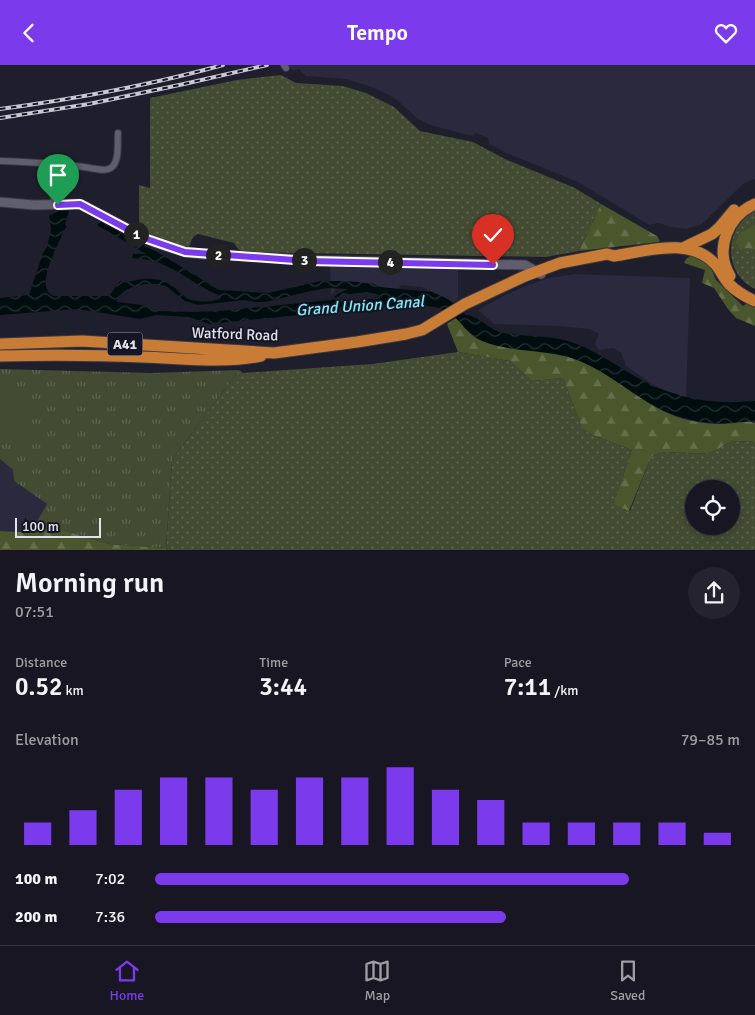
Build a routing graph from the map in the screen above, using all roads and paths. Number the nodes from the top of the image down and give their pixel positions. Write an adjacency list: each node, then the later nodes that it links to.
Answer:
1 (118, 133): 3 (street)
2 (0, 161): 3 (street)
3 (57, 164): 7 (street)
4 (755, 196): 9 (highway)
5 (0, 202): 7 (street)
6 (755, 204): 8 (highway)
7 (53, 205): 10 (street)
8 (735, 219): 9 (highway, A41); 11 (highway)
9 (692, 244): 10 (highway, A41); 11 (highway, A41)
10 (540, 273): 14 (highway, Watford Road / A41)
11 (740, 292): 12 (highway)
12 (755, 301)
13 (0, 344): 14 (highway, Watford Road / A41)
14 (274, 353): 15 (highway, Watford Road / A41)
15 (0, 356)

